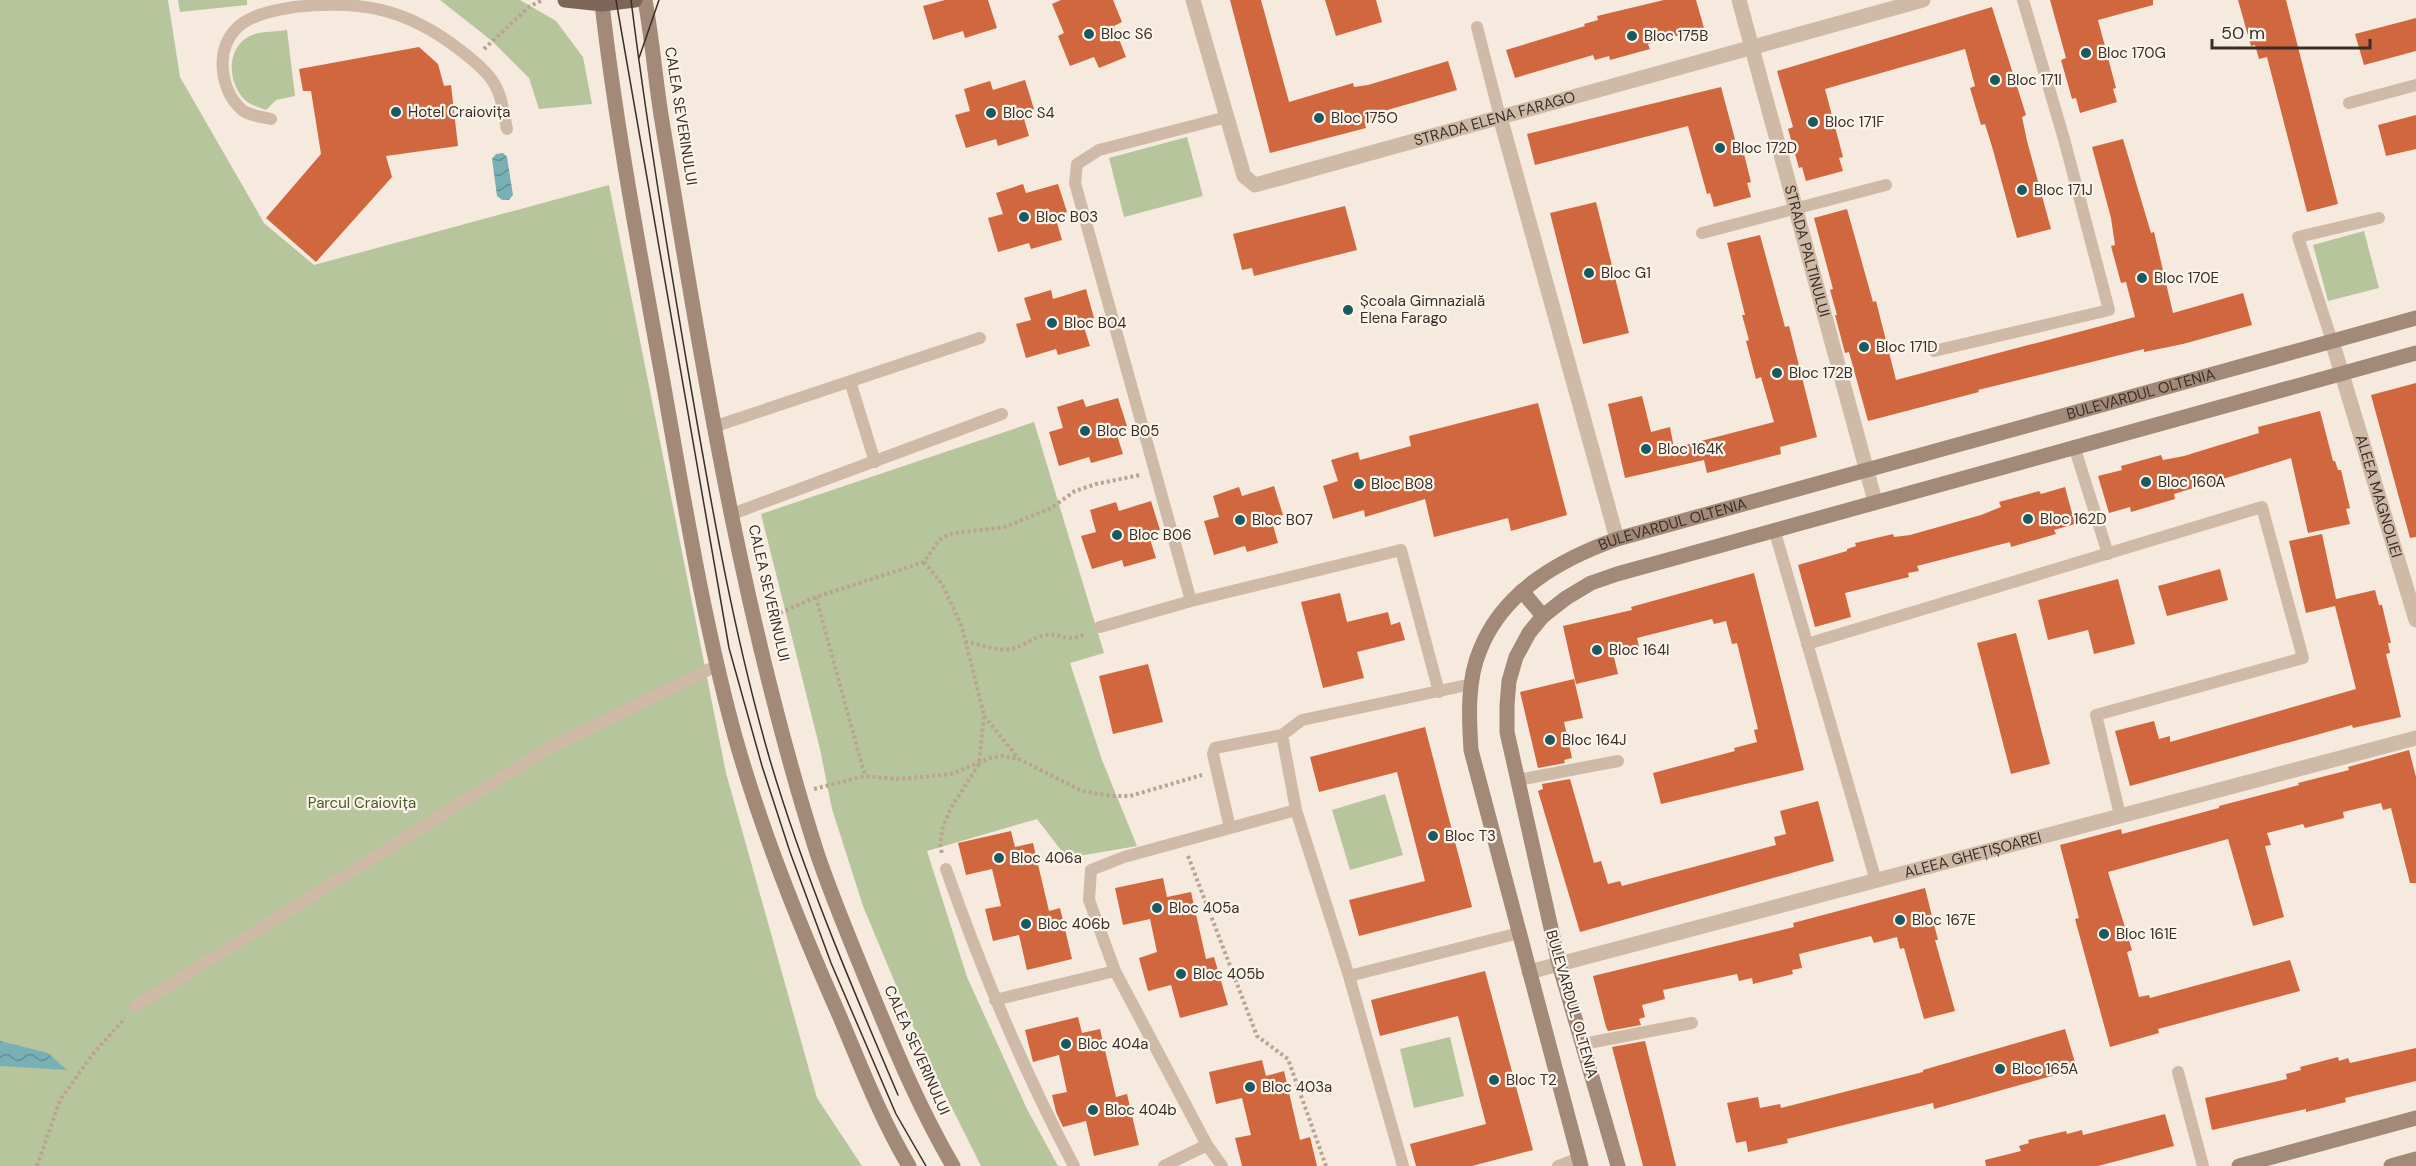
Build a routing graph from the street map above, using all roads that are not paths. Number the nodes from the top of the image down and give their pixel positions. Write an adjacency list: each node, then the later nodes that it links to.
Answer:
1 (565, 0): 9 (main road)
2 (635, 0): 9 (main road)
3 (645, 0): 31 (street, CALEA SEVERINULUI)
4 (1193, 0): 15 (street, STRADA ELENA FARAGO)
5 (1739, 0): 12 (street, STRADA PALTINULUI)
6 (1923, 0): 12 (street, STRADA ELENA FARAGO)
7 (2023, 0): 26 (lane)
8 (323, 1): 10 (lane); 18 (lane)
9 (602, 2): 46 (street)
10 (278, 5): 17 (lane)
11 (1477, 27): 16 (lane)
12 (1751, 48): 16 (street, STRADA ELENA FARAGO); 20 (street, STRADA PALTINULUI)
13 (2416, 85): 14 (lane)
14 (2349, 103)
15 (1227, 117): 16 (street, STRADA ELENA FARAGO); 41 (lane)
16 (1500, 117): 38 (street)
17 (271, 119)
18 (507, 129)
19 (1886, 185): 20 (lane)
20 (1796, 209): 22 (lane); 34 (street, STRADA PALTINULUI)
21 (2379, 218): 25 (lane)
22 (1702, 233)
23 (2416, 318): 25 (street, BULEVARDUL OLTENIA)
24 (980, 338): 29 (lane)
25 (2332, 341): 28 (street, ALEEA MAGNOLIEI); 34 (street, BULEVARDUL OLTENIA)
26 (1934, 351)
27 (2416, 352): 28 (street, BULEVARDUL OLTENIA)
28 (2341, 374): 32 (street, BULEVARDUL OLTENIA); 42 (street, ALEEA MAGNOLIEI)
29 (850, 381): 31 (lane); 33 (lane)
30 (1002, 414): 33 (lane)
31 (716, 426): 36 (street, CALEA SEVERINULUI)
32 (2074, 446): 35 (street, BULEVARDUL OLTENIA); 39 (lane)
33 (875, 462): 36 (lane)
34 (1866, 469): 35 (street, STRADA PALTINULUI); 38 (street, BULEVARDUL OLTENIA)
35 (1875, 501): 37 (street, BULEVARDUL OLTENIA)
36 (732, 514): 73 (street, CALEA SEVERINULUI)
37 (1774, 529): 43 (street, BULEVARDUL OLTENIA); 45 (lane)
38 (1617, 539): 40 (street, BULEVARDUL OLTENIA)
39 (2108, 554): 45 (lane); 54 (lane)
40 (1522, 591): 43 (street); 47 (street, BULEVARDUL OLTENIA)
41 (1191, 601): 44 (lane); 48 (lane)
42 (2415, 610)
43 (1543, 616): 52 (street, BULEVARDUL OLTENIA)
44 (1100, 627)
45 (1807, 644): 57 (lane)
46 (717, 665): 64 (lane); 72 (street)
47 (1472, 684): 48 (lane); 58 (street, BULEVARDUL OLTENIA)
48 (1439, 692): 49 (lane)
49 (1282, 735): 53 (lane); 55 (lane)
50 (2416, 738): 54 (street, ALEEA GHEȚIȘOAREI)
51 (1618, 761): 52 (lane)
52 (1518, 780): 59 (street, BULEVARDUL OLTENIA)
53 (1296, 810): 55 (lane); 62 (lane)
54 (2120, 815): 57 (street, ALEEA GHEȚIȘOAREI)
55 (1230, 828): 60 (lane)
56 (946, 869): 63 (lane)
57 (1876, 881): 59 (street, ALEEA GHEȚIȘOAREI)
58 (1519, 933): 61 (street, BULEVARDUL OLTENIA); 62 (lane)
59 (1559, 964): 61 (street, ALEEA GHEȚIȘOAREI); 66 (street, BULEVARDUL OLTENIA)
60 (1115, 971): 63 (lane); 69 (lane)
61 (1529, 972): 71 (street, BULEVARDUL OLTENIA)
62 (1349, 976): 77 (lane)
63 (995, 1000): 74 (lane)
64 (136, 1006)
65 (1692, 1023): 66 (lane)
66 (1583, 1044): 79 (street, BULEVARDUL OLTENIA)
67 (2178, 1071): 80 (lane)
68 (2416, 1118): 81 (street)
69 (1207, 1145): 75 (lane); 76 (lane)
70 (2416, 1159): 82 (street)
71 (1580, 1162): 78 (lane)
72 (909, 1166)
73 (953, 1166)
74 (1074, 1166)
75 (1164, 1166)
76 (1222, 1166)
77 (1403, 1166)
78 (1558, 1166)
79 (1618, 1166)
80 (2203, 1166)
81 (2239, 1166)
82 (2391, 1166)

